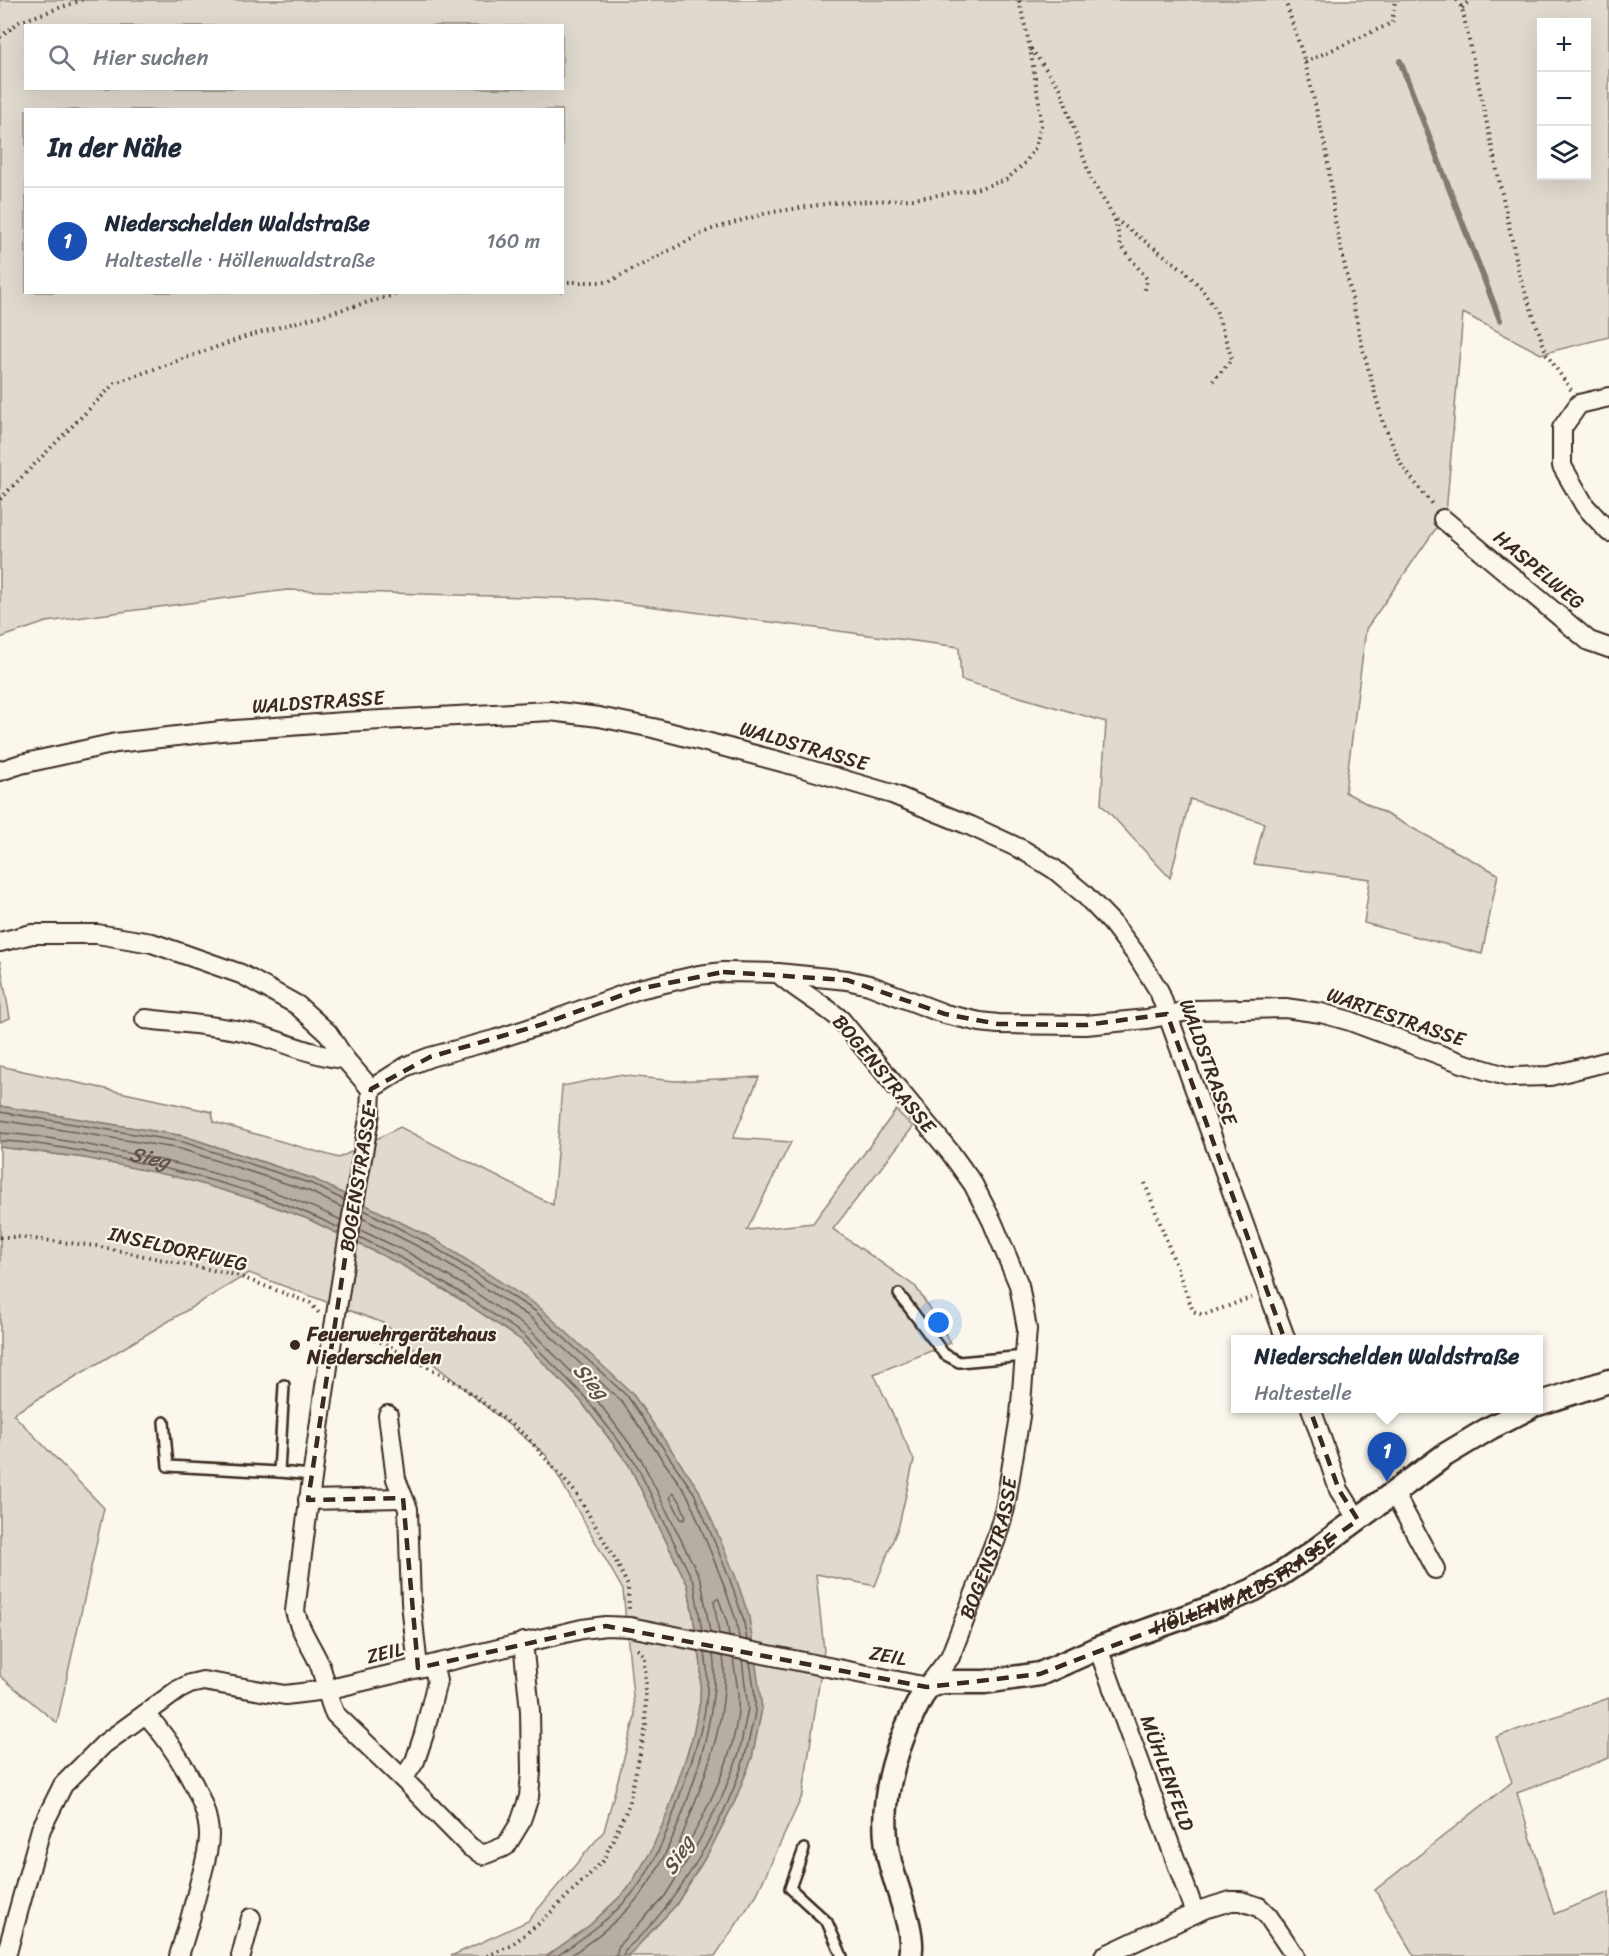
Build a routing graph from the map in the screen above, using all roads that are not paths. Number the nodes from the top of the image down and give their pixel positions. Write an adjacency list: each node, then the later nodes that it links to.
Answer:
1 (1609, 397): 3 (street)
2 (1443, 519): 4 (street, HASPELWEG)
3 (1609, 532)
4 (1609, 648)
5 (0, 771): 8 (street, WALDSTRASSE)
6 (0, 942): 10 (street)
7 (778, 973): 8 (street, WARTESTRASSE); 12 (street, BOGENSTRASSE); 15 (street, BOGENSTRASSE)
8 (1167, 1014): 11 (street, WARTESTRASSE); 14 (street, WALDSTRASSE)
9 (145, 1019): 10 (street)
10 (345, 1059): 12 (street)
11 (1609, 1061)
12 (372, 1089): 24 (street, BOGENSTRASSE)
13 (899, 1294): 15 (lane)
14 (1284, 1335)
15 (1026, 1356): 33 (street, BOGENSTRASSE)
16 (1609, 1381): 18 (street)
17 (284, 1385): 23 (lane)
18 (1543, 1403)
19 (1313, 1413): 28 (street)
20 (1519, 1413): 25 (street, HÖLLENWALDSTRASSE)
21 (388, 1415): 26 (street)
22 (164, 1422): 23 (lane)
23 (279, 1472): 24 (lane)
24 (312, 1475): 27 (street, BOGENSTRASSE)
25 (1394, 1493): 28 (street, HÖLLENWALDSTRASSE); 29 (street)
26 (403, 1498): 27 (street); 32 (street)
27 (308, 1500): 34 (street, BOGENSTRASSE)
28 (1358, 1520): 31 (street, HÖLLENWALDSTRASSE)
29 (1435, 1569)
30 (523, 1642): 32 (street, ZEIL); 33 (street, ZEIL); 36 (street, BOGENSTRASSE)
31 (1098, 1648): 33 (street, HÖLLENWALDSTRASSE); 38 (street, MÜHLENFELD)
32 (426, 1666): 34 (street, ZEIL); 36 (street)
33 (927, 1687): 44 (street, BOGENSTRASSE)
34 (326, 1690): 35 (street, ZEIL); 36 (street, BOGENSTRASSE)
35 (146, 1714): 40 (street, ZEIL); 41 (street)
36 (403, 1779)
37 (804, 1849): 43 (lane)
38 (1195, 1913): 45 (street); 46 (street)
39 (251, 1918): 42 (street)
40 (6, 1956)
41 (179, 1956)
42 (241, 1956)
43 (842, 1956)
44 (910, 1956)
45 (1104, 1956)
46 (1295, 1956)

